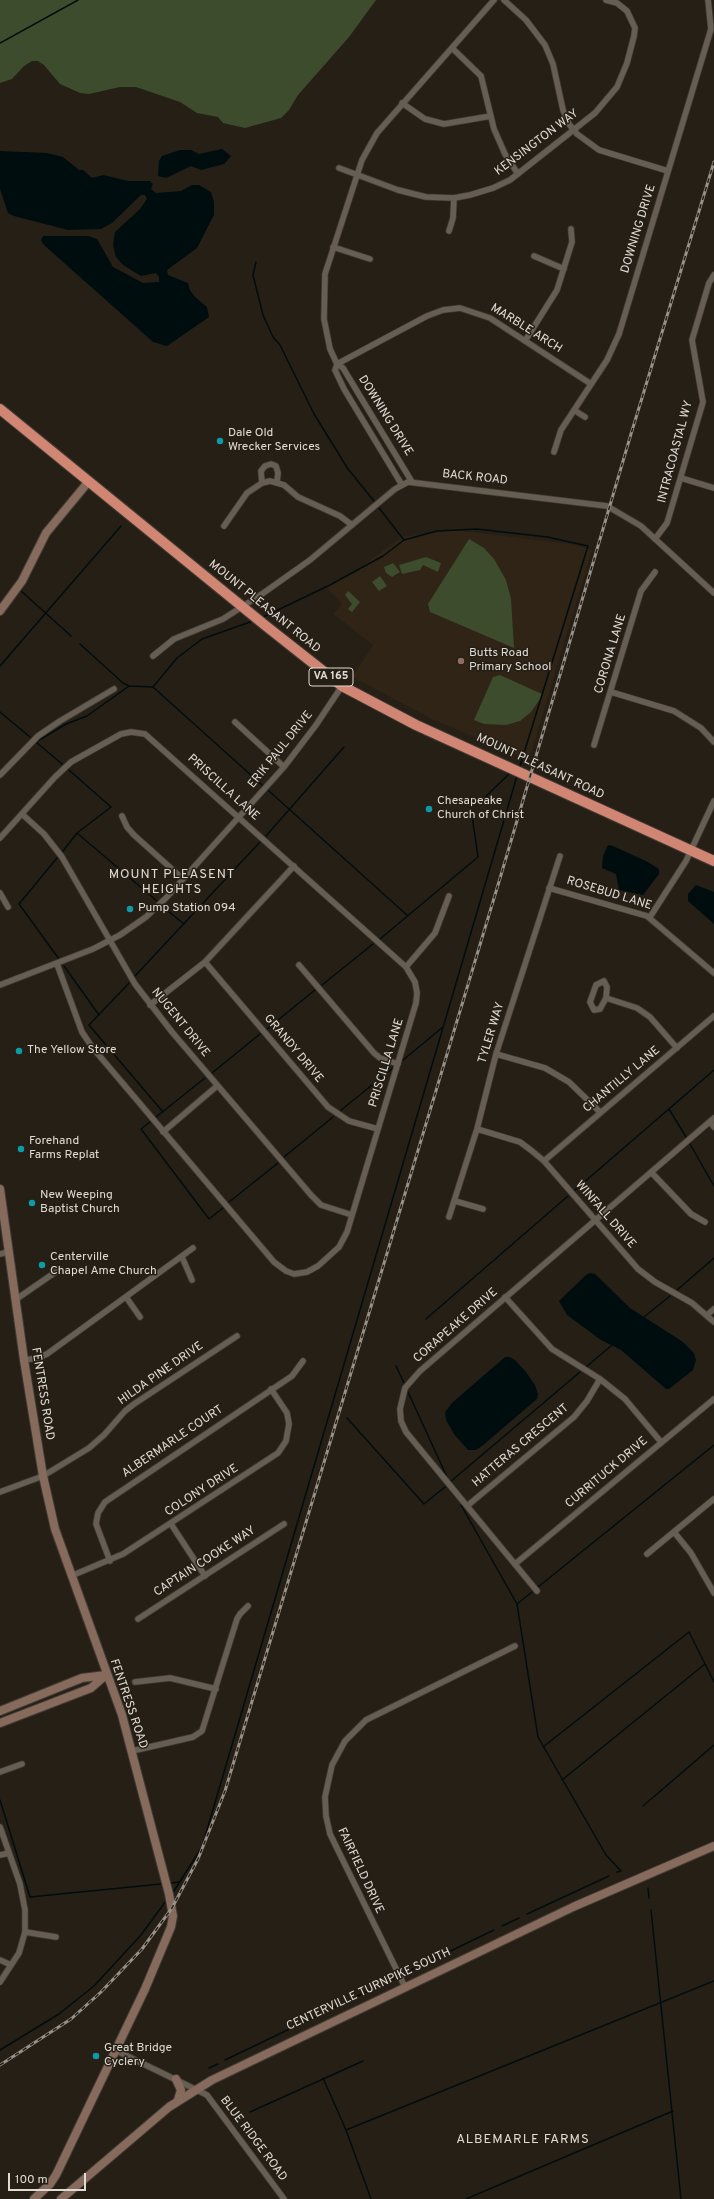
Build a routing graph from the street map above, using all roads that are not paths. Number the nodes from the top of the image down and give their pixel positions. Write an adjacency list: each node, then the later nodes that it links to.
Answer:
1 (494, 0): 7 (street, DOWNING DRIVE)
2 (504, 0): 10 (street)
3 (606, 0): 10 (street, KENSINGTON WAY)
4 (708, 0): 5 (street, DOWNING DRIVE)
5 (712, 16): 6 (street, DOWNING DRIVE)
6 (712, 29): 12 (street, DOWNING DRIVE)
7 (452, 48): 8 (street, DOWNING DRIVE); 9 (street)
8 (402, 103): 9 (street); 14 (street, DOWNING DRIVE)
9 (491, 116): 13 (street)
10 (574, 130): 12 (street); 13 (street, KENSINGTON WAY)
11 (339, 168): 14 (street, KENSINGTON WAY)
12 (668, 171): 25 (street, DOWNING DRIVE)
13 (518, 174): 15 (street, KENSINGTON WAY)
14 (357, 175): 15 (street, KENSINGTON WAY); 18 (street, DOWNING DRIVE)
15 (454, 198): 17 (street)
16 (571, 229): 21 (street)
17 (449, 231)
18 (333, 247): 20 (street); 24 (street, DOWNING DRIVE)
19 (534, 256): 21 (street)
20 (370, 258)
21 (564, 269): 23 (street)
22 (714, 275): 30 (street, INTRACOASTAL WY)
23 (525, 340): 24 (street, MARBLE ARCH); 25 (street, MARBLE ARCH)
24 (337, 364): 33 (street, DOWNING DRIVE); 35 (street, DOWNING DRIVE)
25 (591, 384): 27 (street, DOWNING DRIVE)
26 (0, 409): 31 (highway, MOUNT PLEASANT ROAD / VA 165)
27 (574, 410): 28 (street); 29 (street, DOWNING DRIVE)
28 (585, 417)
29 (554, 452)
30 (681, 478): 36 (street); 39 (street, INTRACOASTAL WY)
31 (89, 481): 42 (highway, MOUNT PLEASANT ROAD / VA 165); 43 (street)
32 (277, 482): 34 (street); 34 (street); 37 (street)
33 (412, 482): 35 (street, BACK ROAD); 39 (street, BACK ROAD)
34 (262, 483): 38 (street)
35 (402, 485): 37 (street, BACK ROAD)
36 (714, 488)
37 (352, 525): 42 (street, BACK ROAD)
38 (224, 526)
39 (655, 539): 41 (street, BACK ROAD)
40 (655, 572): 47 (street, CORONA LANE)
41 (714, 593)
42 (243, 607): 44 (street, BACK ROAD); 45 (highway, MOUNT PLEASANT ROAD / VA 165)
43 (0, 611)
44 (153, 656)
45 (342, 686): 51 (street, ERIK PAUL DRIVE); 58 (highway, MOUNT PLEASANT ROAD / VA 165)
46 (114, 689): 52 (street)
47 (611, 692): 49 (street); 50 (street, CORONA LANE)
48 (235, 722): 51 (street)
49 (714, 742)
50 (594, 745)
51 (284, 767): 56 (street, ERIK PAUL DRIVE)
52 (0, 775)
53 (714, 802): 58 (street)
54 (22, 814): 56 (street, PRISCILLA LANE); 57 (street, PRISCILLA LANE); 68 (street, NUGENT DRIVE)
55 (122, 816): 62 (street)
56 (239, 817): 61 (street, PRISCILLA LANE); 62 (street, ERIK PAUL DRIVE)
57 (0, 838)
58 (691, 851): 60 (highway, MOUNT PLEASANT ROAD / VA 165); 67 (street)
59 (560, 856): 63 (street, TYLER WAY)
60 (714, 861)
61 (294, 866): 69 (street); 72 (street, PRISCILLA LANE)
62 (183, 879): 68 (street, ERIK PAUL DRIVE)
63 (549, 888): 67 (street, ROSEBUD LANE); 79 (street, TYLER WAY)
64 (0, 893): 66 (street)
65 (449, 896): 72 (street)
66 (8, 907)
67 (650, 917): 73 (street, ROSEBUD LANE)
68 (109, 940): 70 (street, ERIK PAUL DRIVE); 76 (street, NUGENT DRIVE)
69 (205, 962): 76 (street); 84 (street, GRANDY DRIVE)
70 (57, 964): 74 (street, ERIK PAUL DRIVE); 86 (street, PRISCILLA LANE)
71 (299, 965): 80 (street)
72 (406, 968): 80 (street, PRISCILLA LANE)
73 (714, 973)
74 (0, 985)
75 (606, 998): 75 (street); 78 (street)
76 (150, 1004): 81 (street, NUGENT DRIVE)
77 (714, 1016): 78 (street, CHANTILLY LANE)
78 (677, 1048): 82 (street, CHANTILLY LANE)
79 (496, 1054): 82 (street); 85 (street, TYLER WAY)
80 (398, 1064): 84 (street, PRISCILLA LANE)
81 (217, 1086): 86 (street); 92 (street, NUGENT DRIVE)
82 (600, 1112): 87 (street, CHANTILLY LANE)
83 (713, 1122): 88 (street, CORAPEAKE DRIVE)
84 (378, 1129): 92 (street, PRISCILLA LANE)
85 (477, 1129): 87 (street, WINFALL DRIVE); 90 (street, TYLER WAY)
86 (163, 1132): 92 (street, PRISCILLA LANE)
87 (544, 1161): 94 (street, WINFALL DRIVE)
88 (651, 1172): 94 (street, CORAPEAKE DRIVE); 95 (street)
89 (0, 1188): 97 (street, FENTRESS ROAD)
90 (454, 1200): 91 (street); 93 (street, TYLER WAY)
91 (483, 1209)
92 (352, 1215)
93 (449, 1218)
94 (595, 1220): 103 (street, CORAPEAKE DRIVE); 106 (street, WINFALL DRIVE)
95 (705, 1222)
96 (193, 1248): 99 (street)
97 (8, 1252): 98 (street); 104 (street, FENTRESS ROAD)
98 (0, 1254)
99 (182, 1257): 101 (street); 102 (street)
100 (60, 1269): 104 (street)
101 (192, 1280)
102 (126, 1297): 107 (street); 110 (street)
103 (505, 1297): 112 (street); 119 (street, CORAPEAKE DRIVE)
104 (15, 1300): 110 (street, FENTRESS ROAD)
105 (714, 1309): 106 (street)
106 (707, 1315): 108 (street, WINFALL DRIVE)
107 (140, 1317)
108 (714, 1322)
109 (236, 1336): 116 (street, HILDA PINE DRIVE)
110 (24, 1360): 116 (street, FENTRESS ROAD)
111 (303, 1361): 113 (street, ALBERMARLE COURT)
112 (600, 1380): 115 (street); 119 (street, HATTERAS CRESCENT)
113 (271, 1390): 120 (street, COLONY DRIVE); 124 (street, ALBERMARLE COURT)
114 (714, 1399): 115 (street, CURRITUCK DRIVE)
115 (662, 1442): 125 (street, CURRITUCK DRIVE)
116 (44, 1476): 117 (street, HILDA PINE DRIVE); 126 (street, FENTRESS ROAD)
117 (0, 1492)
118 (714, 1499): 122 (street)
119 (467, 1506): 125 (street, CORAPEAKE DRIVE)
120 (171, 1524): 124 (street, COLONY DRIVE); 127 (street)
121 (284, 1524): 127 (street, CAPTAIN COOKE WAY)
122 (674, 1532): 123 (street); 129 (street)
123 (647, 1554)
124 (110, 1561): 126 (street, COLONY DRIVE)
125 (515, 1564): 128 (street, CORAPEAKE DRIVE)
126 (71, 1576): 133 (street, FENTRESS ROAD)
127 (205, 1576): 131 (street, CAPTAIN COOKE WAY)
128 (537, 1592)
129 (714, 1593)
130 (248, 1606): 135 (street)
131 (138, 1619)
132 (515, 1646): 150 (street, FAIRFIELD DRIVE)
133 (106, 1675): 136 (street); 137 (street); 138 (street, FENTRESS ROAD)
134 (135, 1682): 135 (street)
135 (216, 1689): 138 (street)
136 (0, 1711)
137 (0, 1723)
138 (132, 1751): 151 (street, FENTRESS ROAD)
139 (22, 1764): 140 (street)
140 (0, 1772)
141 (0, 1827): 143 (street)
142 (714, 1846): 150 (street, CENTERVILLE TURNPIKE SOUTH)
143 (9, 1853): 144 (street); 145 (street)
144 (0, 1855)
145 (24, 1932): 146 (street); 148 (street)
146 (56, 1937)
147 (0, 1960): 148 (street)
148 (11, 1965): 149 (street)
149 (0, 1982)
150 (404, 1987): 153 (street, CENTERVILLE TURNPIKE SOUTH)
151 (117, 2051): 152 (street, BLUE RIDGE ROAD); 155 (street, FENTRESS ROAD)
152 (176, 2079): 153 (street, BLUE RIDGE ROAD); 154 (street)
153 (196, 2089): 154 (street, CENTERVILLE TURNPIKE SOUTH); 157 (street, BLUE RIDGE ROAD)
154 (178, 2100): 156 (street, CENTERVILLE TURNPIKE SOUTH)
155 (34, 2199)
156 (61, 2199)
157 (284, 2199)

